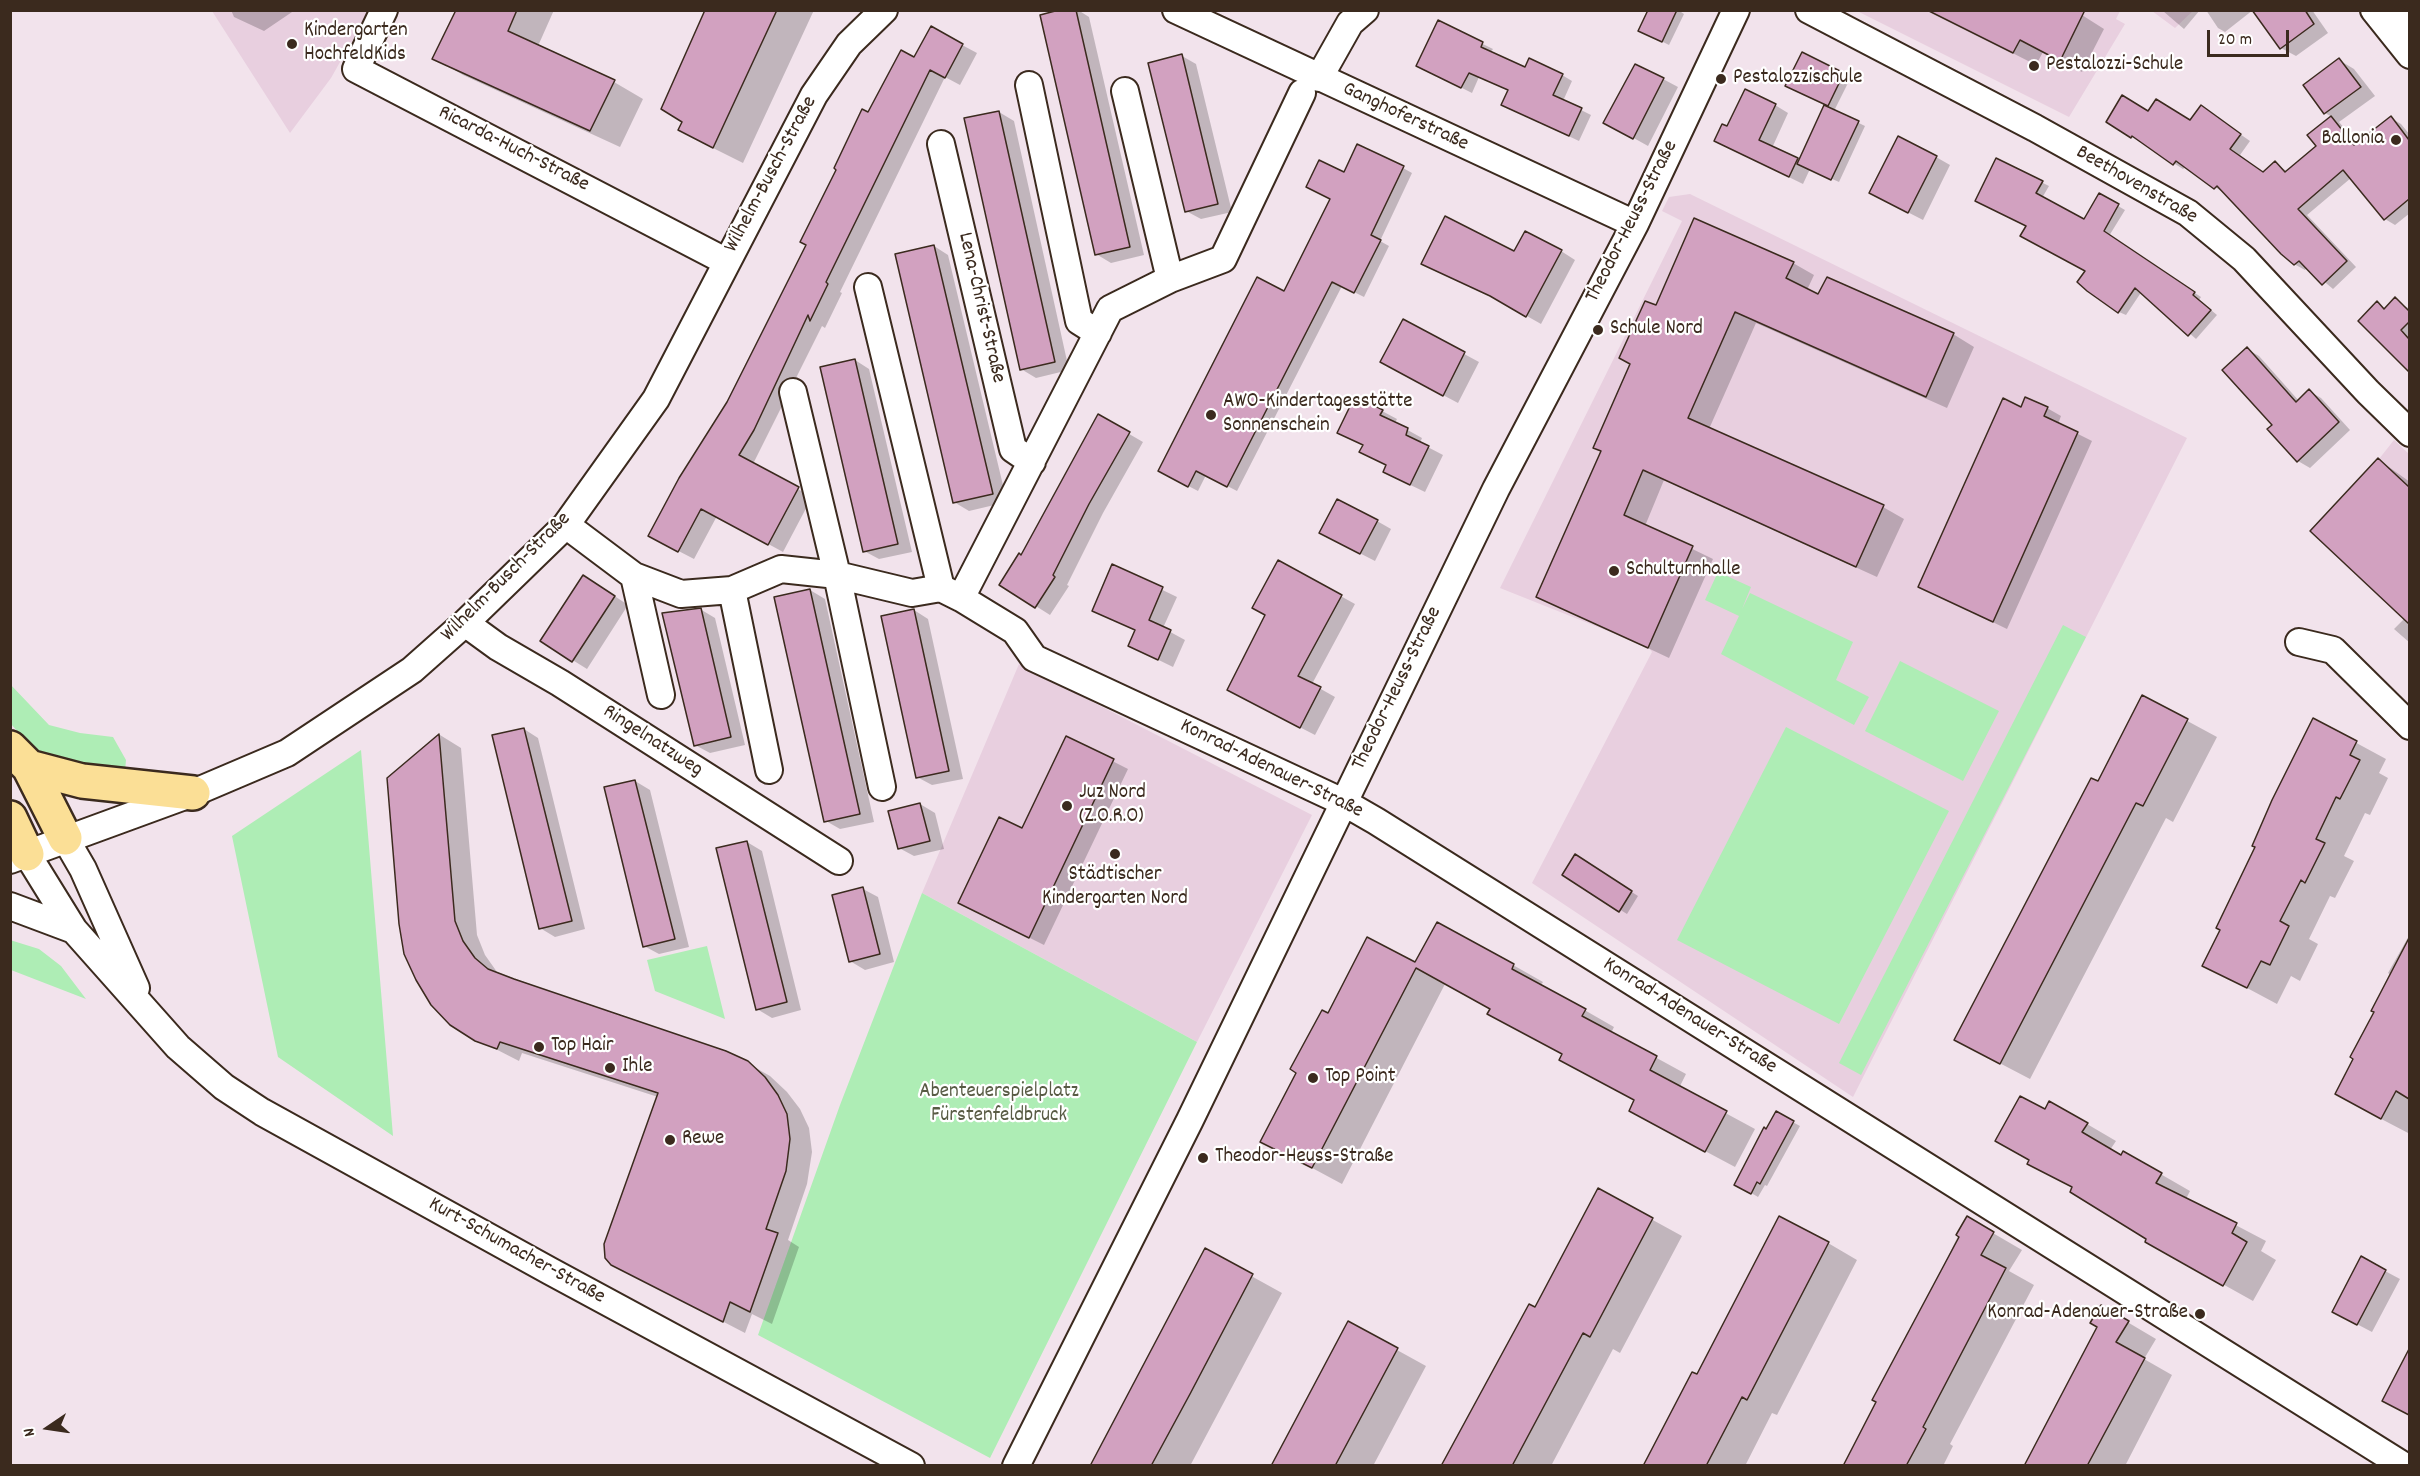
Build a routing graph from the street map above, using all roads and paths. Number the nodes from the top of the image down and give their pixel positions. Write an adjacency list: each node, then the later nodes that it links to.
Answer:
1 (384, 10): 15 (street, Ricarda-Huch-Straße)
2 (884, 10): 15 (street, Wilhelm-Busch-Straße)
3 (1176, 10): 11 (street, Ganghoferstraße)
4 (1365, 10): 11 (street)
5 (1736, 10): 14 (street, Theodor-Heuss-Straße)
6 (1809, 10): 20 (street, Beethovenstraße)
7 (2374, 10): 8 (street)
8 (2400, 23): 9 (street)
9 (2409, 55)
10 (1029, 85): 18 (street)
11 (1311, 85): 14 (street, Ganghoferstraße); 16 (street)
12 (1125, 91): 16 (street)
13 (941, 144): 21 (street, Lena-Christ-Straße)
14 (1635, 224): 35 (street, Theodor-Heuss-Straße)
15 (727, 262): 22 (street, Wilhelm-Busch-Straße)
16 (1170, 279): 18 (street)
17 (868, 287): 26 (street)
18 (1098, 333): 21 (street)
19 (793, 392): 23 (street)
20 (2409, 433)
21 (1032, 462): 26 (street)
22 (566, 525): 24 (street); 27 (street, Wilhelm-Busch-Straße)
23 (837, 575): 25 (street); 26 (street); 33 (street)
24 (634, 576): 25 (street); 29 (street)
25 (732, 590): 32 (street)
26 (951, 593): 35 (street, Konrad-Adenauer-Straße)
27 (465, 623): 34 (street, Wilhelm-Busch-Straße); 39 (street, Ringelnatzweg)
28 (2299, 642): 30 (street)
29 (661, 695)
30 (2409, 726)
31 (20, 757): 34 (highway); 37 (highway)
32 (769, 770)
33 (882, 786)
34 (193, 793): 37 (street, Wilhelm-Busch-Straße)
35 (1343, 802): 44 (street, Theodor-Heuss-Straße); 45 (street, Konrad-Adenauer-Straße)
36 (10, 818): 38 (highway)
37 (65, 838): 38 (street, Wilhelm-Busch-Straße); 42 (street, Kurt-Schumacher-Straße)
38 (19, 857): 41 (street, Kurt-Schumacher-Straße)
39 (839, 861)
40 (10, 906): 41 (street, Kurt-Schumacher-Straße)
41 (74, 930): 42 (street, Kurt-Schumacher-Straße)
42 (144, 1007): 43 (street, Kurt-Schumacher-Straße)
43 (911, 1466)
44 (1016, 1466)
45 (2404, 1466)

